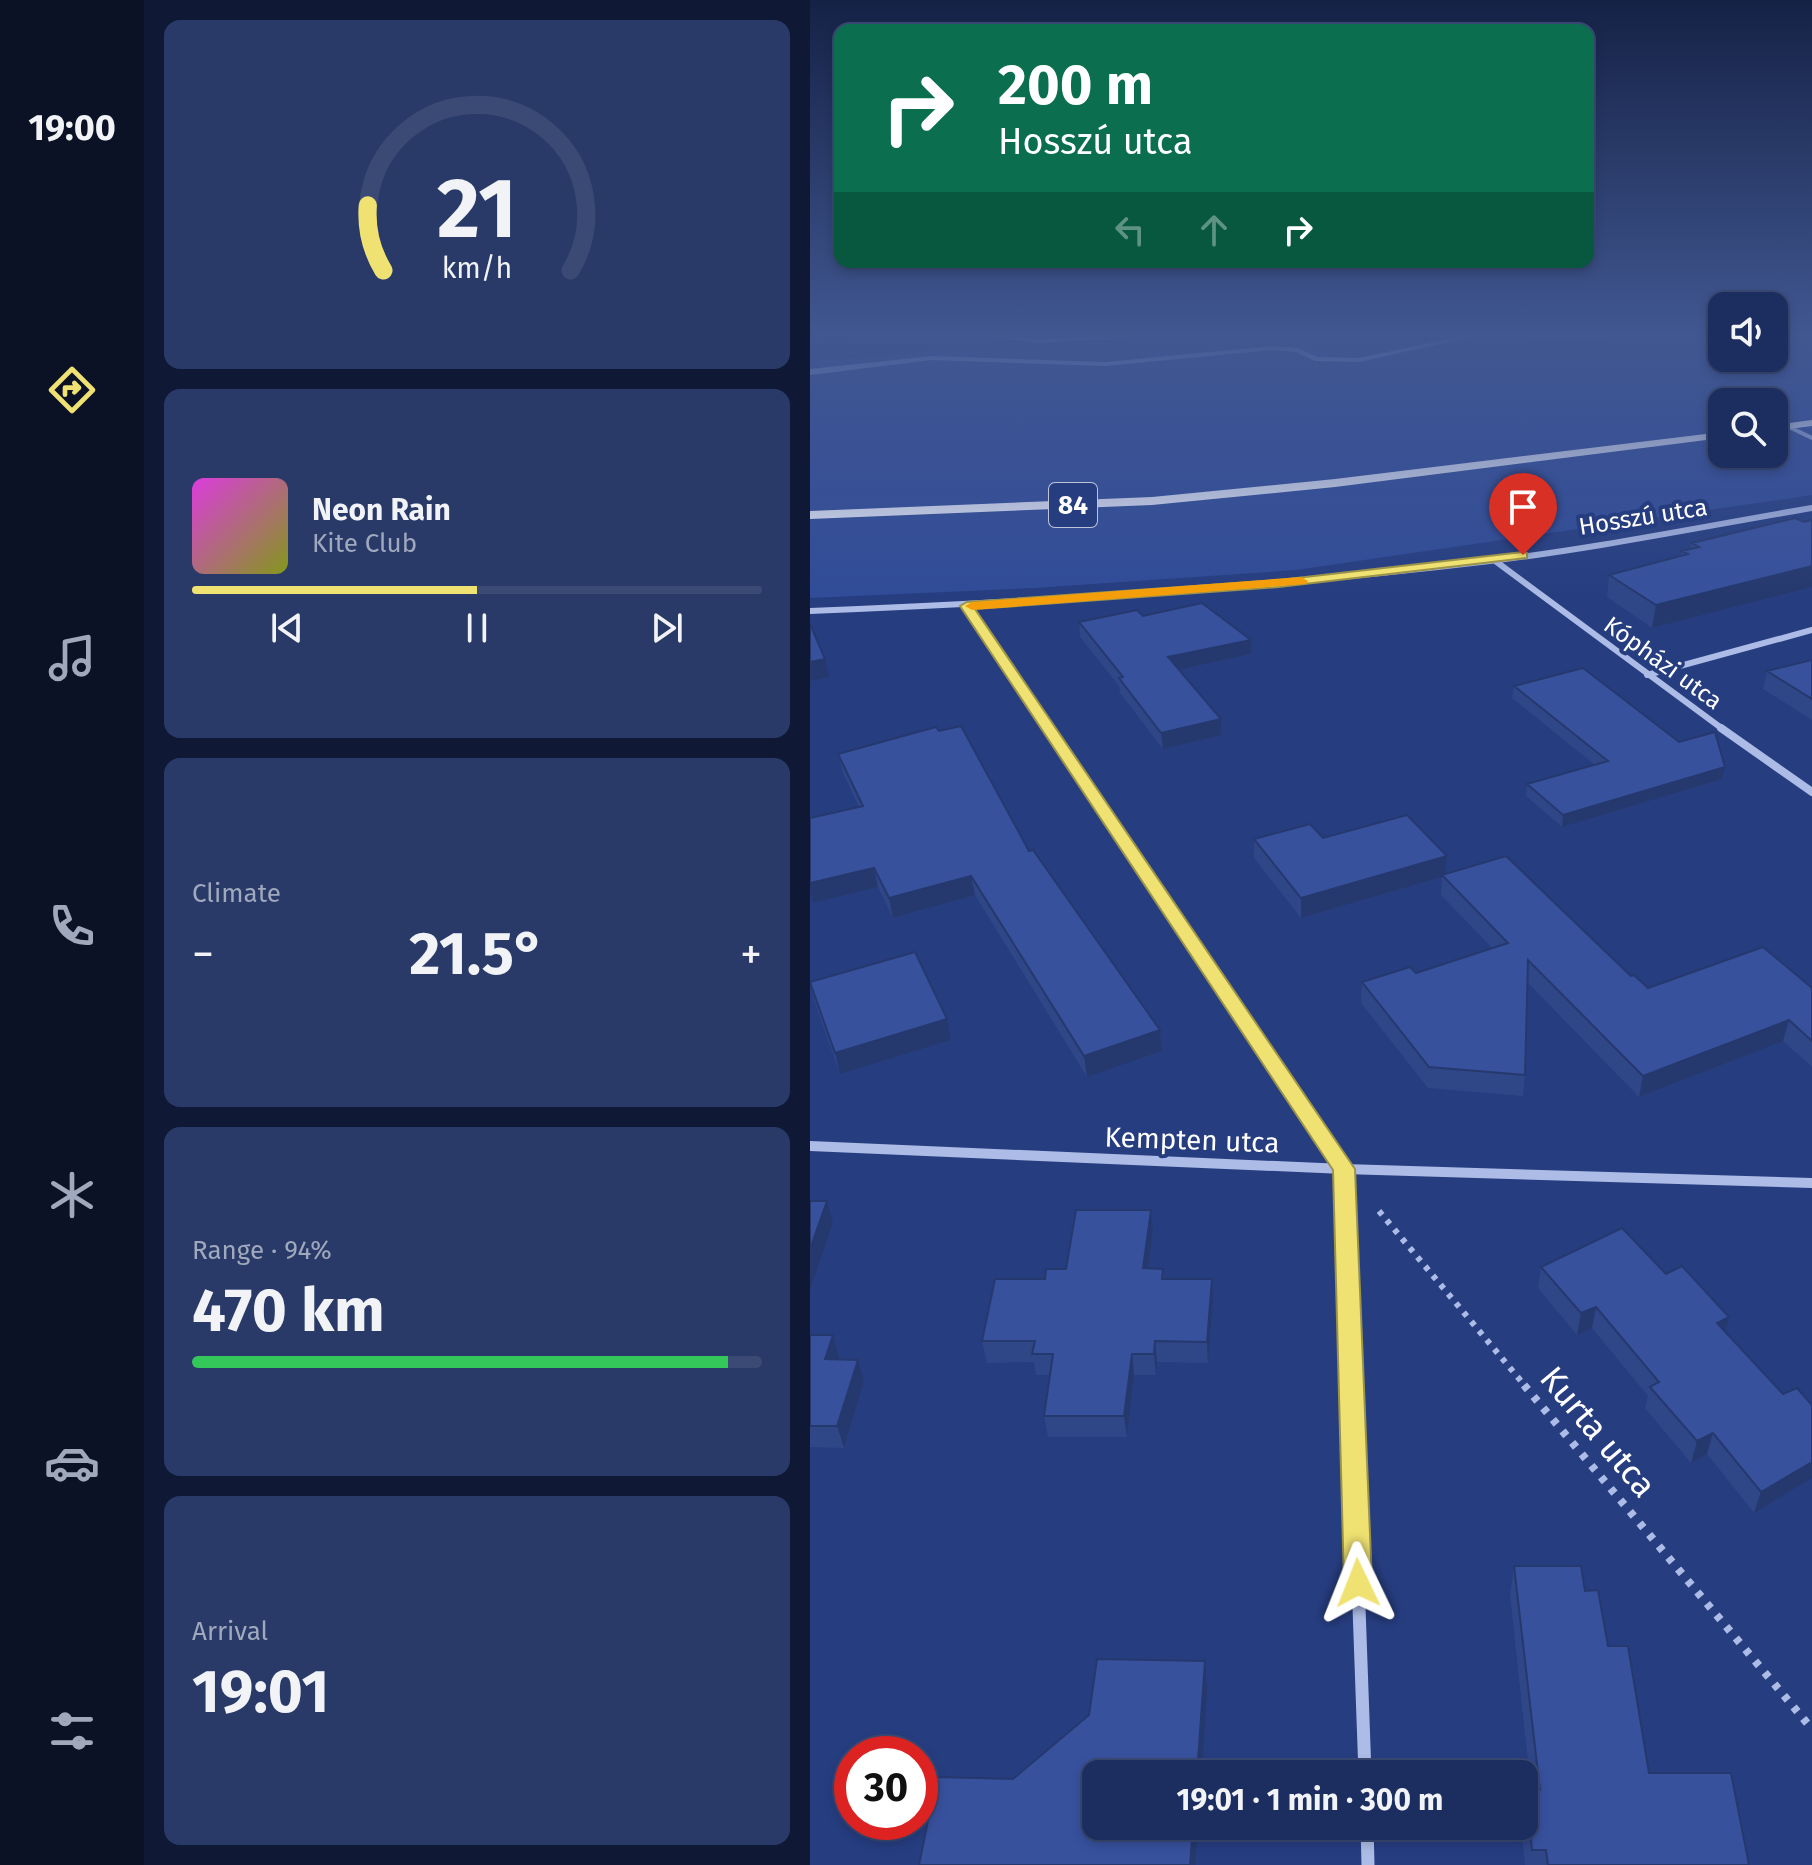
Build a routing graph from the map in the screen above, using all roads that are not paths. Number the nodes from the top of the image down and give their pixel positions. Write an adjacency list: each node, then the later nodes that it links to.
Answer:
1 (1812, 423): 2 (main road)
2 (1788, 426)
3 (1788, 430): 5 (street)
4 (1708, 437): 7 (main road, 84)
5 (1812, 438)
6 (1812, 508): 8 (street, Hosszú utca)
7 (810, 515)
8 (1494, 560): 9 (street, Hosszú utca); 12 (street, Kópházi utca)
9 (967, 606): 10 (street, Hosszú utca); 15 (street)
10 (810, 611)
11 (1812, 630): 12 (street)
12 (1647, 675): 13 (street, Kópházi utca)
13 (1812, 792)
14 (810, 1146): 15 (street, Kempten utca)
15 (1344, 1169): 16 (street, Kempten utca); 17 (street)
16 (1812, 1183)
17 (1365, 1760)
18 (1367, 1840): 19 (street)
19 (1368, 1865)

